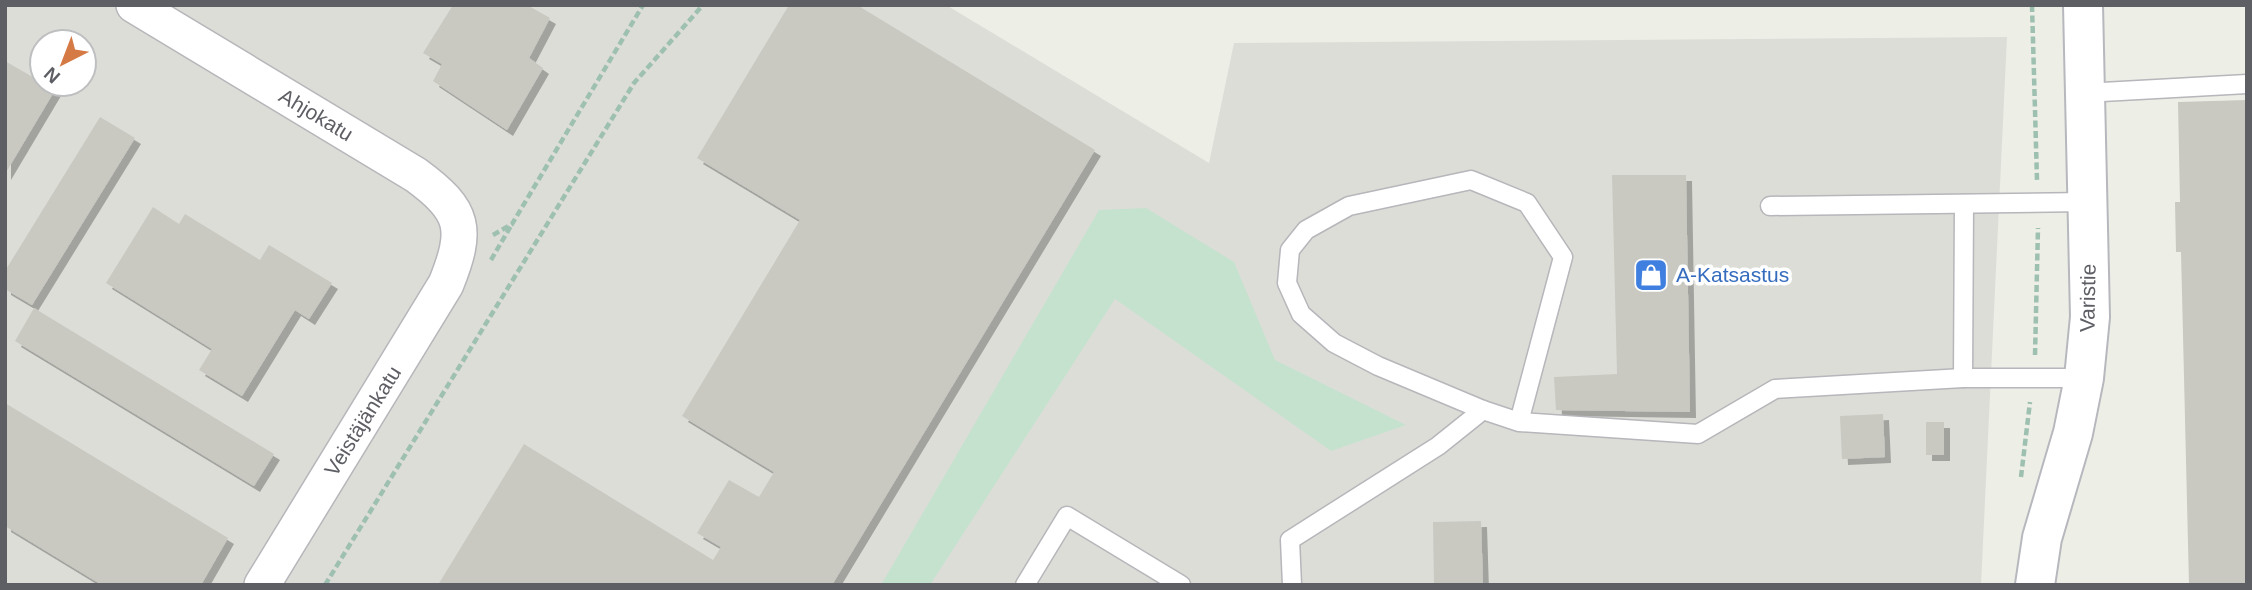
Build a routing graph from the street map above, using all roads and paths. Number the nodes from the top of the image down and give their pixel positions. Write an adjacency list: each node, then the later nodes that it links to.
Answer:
1 (134, 5): 12 (street, Ahjokatu)
2 (643, 5): 12 (path)
3 (703, 5): 20 (path)
4 (2032, 5): 10 (path)
5 (2083, 5): 7 (street, Varistie)
6 (2247, 84): 7 (lane)
7 (2084, 93): 8 (street, Varistie)
8 (2087, 202): 10 (lane); 15 (street, Varistie)
9 (1964, 204): 10 (lane); 11 (lane); 13 (lane)
10 (2038, 204): 14 (path)
11 (1770, 206)
12 (458, 254): 19 (street, Veistäjänkatu)
13 (1964, 378): 14 (lane); 17 (lane)
14 (2033, 378): 15 (lane); 18 (path)
15 (2084, 378): 24 (street, Varistie)
16 (1483, 410): 17 (lane); 17 (lane); 23 (lane)
17 (1519, 422)
18 (2020, 489)
19 (262, 585)
20 (325, 585)
21 (1025, 585): 22 (lane)
22 (1181, 585)
23 (1292, 585)
24 (2035, 585)

